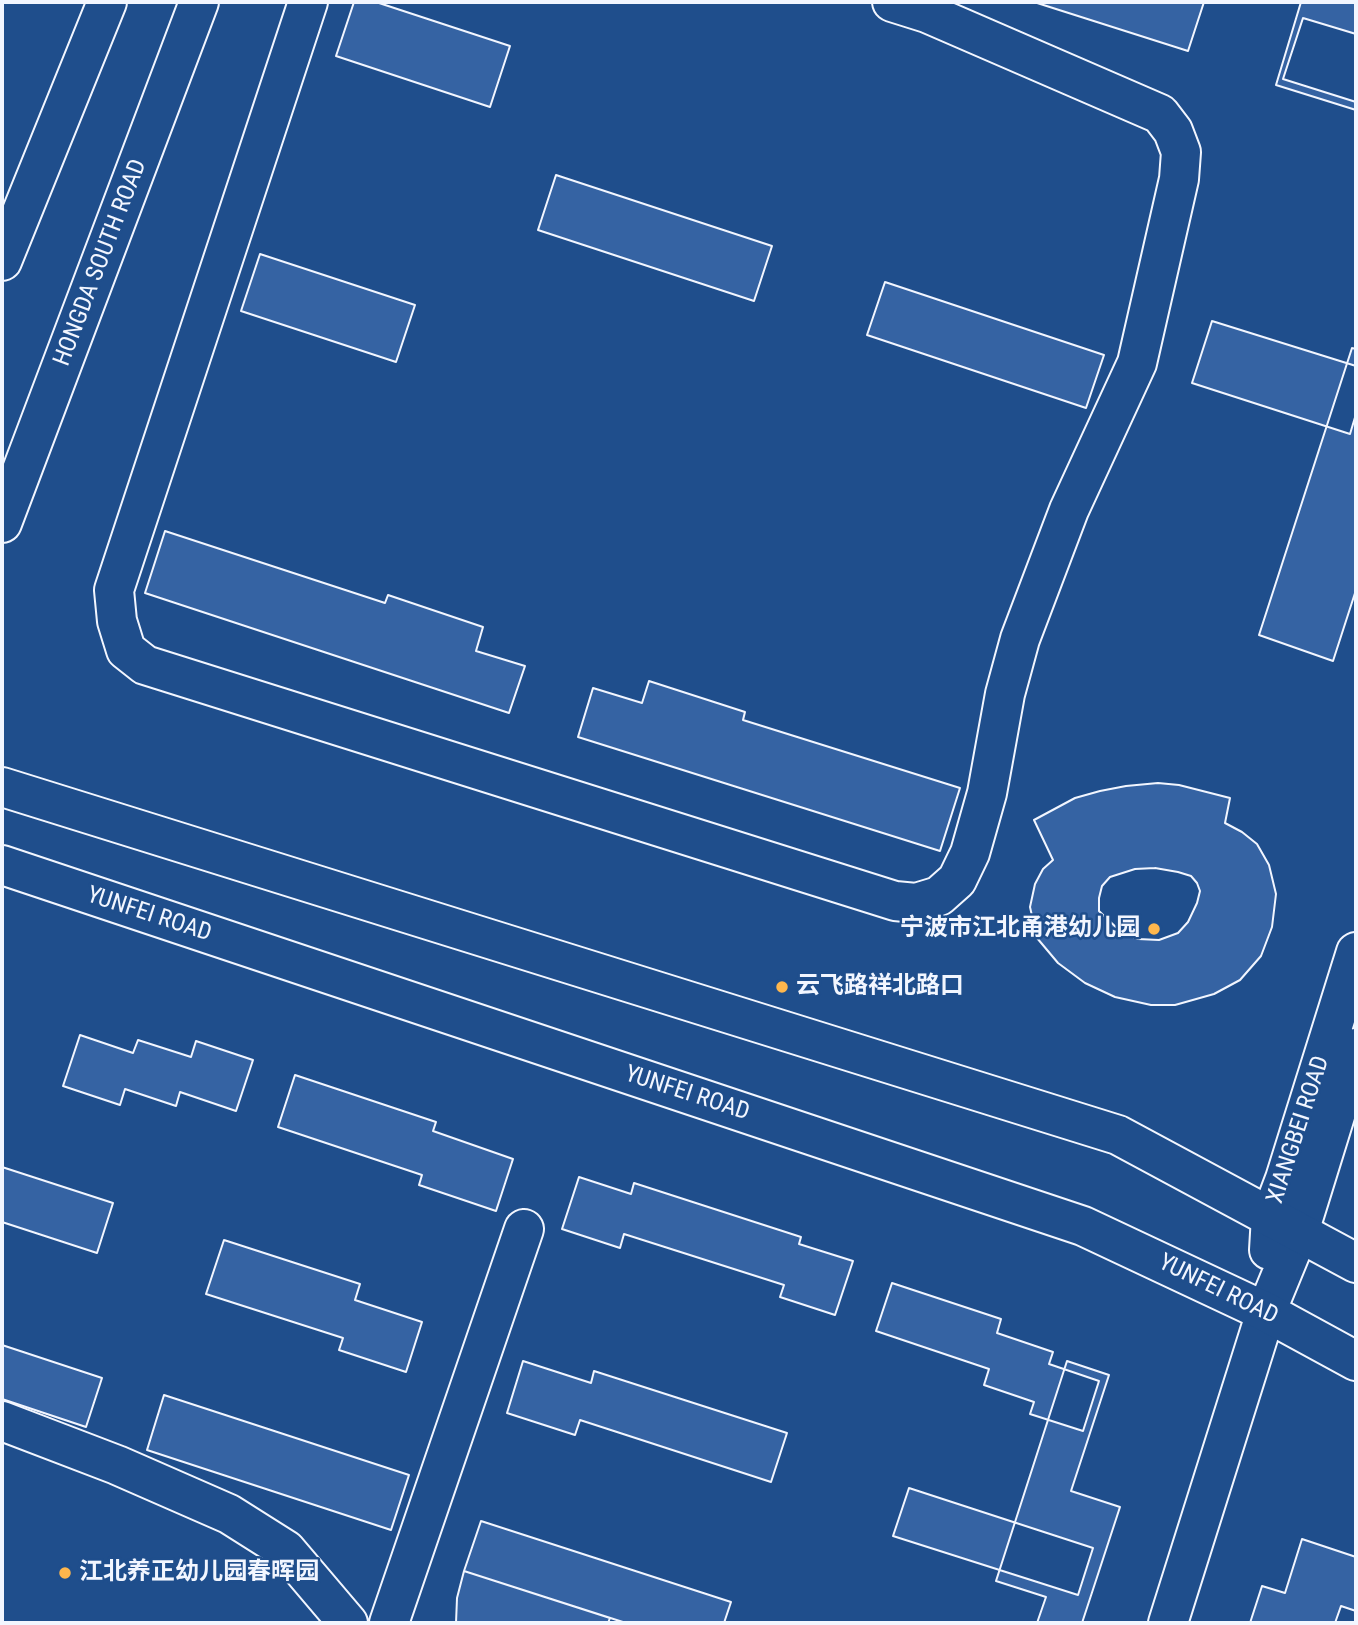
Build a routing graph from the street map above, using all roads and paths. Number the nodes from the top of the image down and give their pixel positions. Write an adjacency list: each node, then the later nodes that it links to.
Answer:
1 (107, 2): 6 (main road)
2 (199, 2): 7 (main road, HONGDA SOUTH ROAD)
3 (308, 2): 5 (main road)
4 (891, 2): 5 (main road)
5 (929, 7)
6 (2, 261)
7 (2, 523)
8 (2, 787): 12 (main road)
9 (2, 865): 15 (main road, YUNFEI ROAD)
10 (1356, 952): 12 (main road, XIANGBEI ROAD)
11 (1356, 1048): 12 (main road, XIANGBEI ROAD)
12 (1285, 1224): 14 (main road); 15 (main road, XIANGBEI ROAD)
13 (524, 1230): 19 (main road)
14 (1356, 1263)
15 (1266, 1312): 16 (main road, YUNFEI ROAD); 20 (main road, XIANGBEI ROAD)
16 (1356, 1361)
17 (2, 1421): 18 (main road)
18 (348, 1623)
19 (389, 1623)
20 (1168, 1623)

